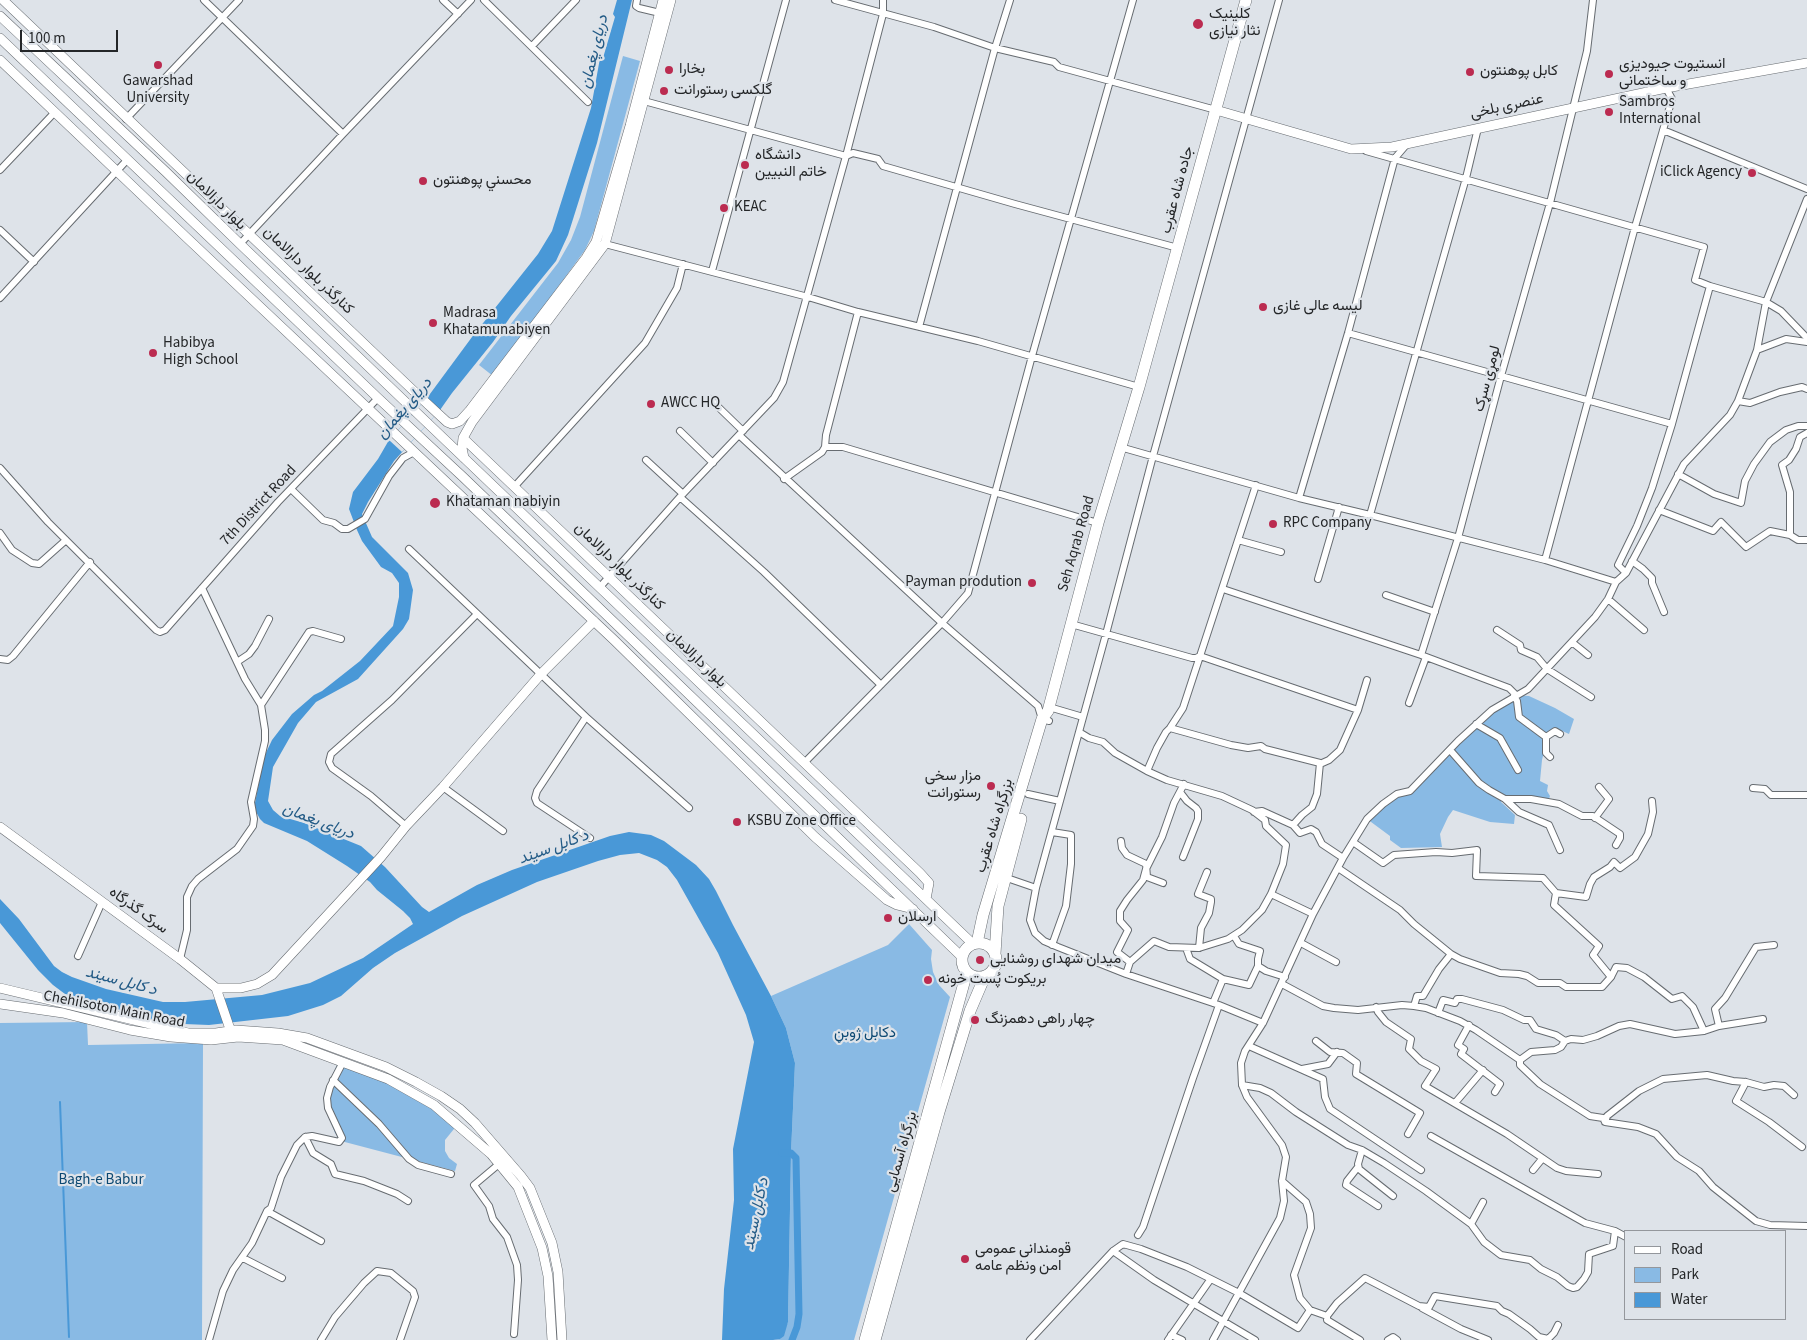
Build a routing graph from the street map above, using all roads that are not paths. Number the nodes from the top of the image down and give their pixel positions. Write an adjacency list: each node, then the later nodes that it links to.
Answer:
1 (3, 0): 38 (main road, کنارگذر بلوار دارالامان)
2 (204, 0): 23 (street)
3 (239, 0): 23 (street)
4 (443, 0): 20 (street)
5 (472, 0): 20 (street)
6 (484, 0): 25 (street)
7 (576, 0): 25 (street)
8 (637, 0): 19 (street)
9 (663, 0): 19 (main road)
10 (671, 0): 29 (main road)
11 (786, 0): 40 (street)
12 (835, 0): 21 (street)
13 (883, 0): 21 (street)
14 (1010, 0): 26 (street)
15 (1133, 0): 30 (street)
16 (1246, 0): 35 (highway, جاده شاه عقرب)
17 (1279, 0): 37 (street)
18 (1593, 0): 34 (street, لومړی سړک)
19 (660, 13): 29 (main road)
20 (458, 14): 42 (street)
21 (883, 14): 26 (street); 45 (street)
22 (0, 16): 51 (main road, بلوار دارالامان)
23 (222, 17): 38 (street); 42 (street)
24 (0, 38): 47 (main road, بلوار دارالامان)
25 (532, 46): 33 (street)
26 (995, 48): 30 (street); 53 (street)
27 (0, 60): 36 (main road)
28 (1807, 63): 31 (main road, عنصری بلخی)
29 (650, 65): 32 (main road); 80 (main road, کنارگذر بلوار دارالامان)
30 (1111, 80): 35 (street); 57 (street)
31 (1666, 88): 34 (main road, عنصری بلخی); 41 (street)
32 (644, 101): 40 (street); 62 (main road)
33 (588, 102)
34 (1573, 107): 39 (main road, عنصری بلخی); 56 (street, لومړی سړک)
35 (1216, 110): 37 (main road, عنصری بلخی); 63 (highway, جاده شاه عقرب)
36 (55, 112): 49 (street); 50 (main road)
37 (1246, 118): 44 (main road, عنصری بلخی); 99 (street)
38 (126, 119): 48 (main road, کنارگذر بلوار دارالامان)
39 (1478, 128): 43 (main road, عنصری بلخی); 52 (street)
40 (750, 129): 45 (street); 66 (street)
41 (1663, 130): 54 (street); 58 (street)
42 (343, 134): 60 (street)
43 (1407, 144): 44 (main road, عنصری بلخی); 46 (street)
44 (1360, 149): 46 (street)
45 (846, 156): 53 (street); 68 (street)
46 (1395, 158): 52 (street); 73 (street)
47 (127, 160): 50 (street); 79 (main road, بلوار دارالامان)
48 (174, 163): 51 (main road); 60 (main road, کنارگذر بلوار دارالامان)
49 (0, 170)
50 (118, 171): 64 (street); 89 (main road)
51 (166, 172): 61 (main road, بلوار دارالامان)
52 (1466, 178): 56 (street); 77 (street)
53 (957, 186): 57 (street); 72 (street)
54 (1807, 189)
55 (1807, 199): 70 (street)
56 (1550, 203): 58 (street); 81 (street, لومړی سړک)
57 (1072, 219): 63 (street); 78 (street)
58 (1635, 227): 67 (street); 87 (street)
59 (0, 230): 64 (street)
60 (249, 234): 61 (street); 80 (main road, کنارگذر بلوار دارالامان)
61 (240, 244): 75 (main road, بلوار دارالامان)
62 (605, 244): 65 (street); 95 (main road)
63 (1178, 248): 83 (highway, جاده شاه عقرب)
64 (34, 262): 69 (street)
65 (683, 264): 66 (street); 109 (street)
66 (712, 271): 68 (street)
67 (1710, 286): 70 (street); 90 (street)
68 (808, 297): 71 (street); 93 (street)
69 (0, 298)
70 (1766, 302): 74 (street); 76 (street)
71 (858, 312): 72 (street); 96 (street)
72 (918, 328): 78 (street)
73 (1348, 332): 77 (street); 113 (street)
74 (1807, 340): 76 (street)
75 (347, 346): 79 (main road); 82 (main road, بلوار دارالامان)
76 (1757, 350): 88 (street)
77 (1417, 351): 81 (street); 116 (street)
78 (1032, 356): 83 (street); 111 (street)
79 (336, 358): 85 (main road, بلوار دارالامان)
80 (398, 376): 82 (main road)
81 (1501, 376): 87 (street); 120 (street, لومړی سړک)
82 (389, 386): 100 (main road, بلوار دارالامان)
83 (1140, 387): 97 (highway, Seh Aqrab Road)
84 (1807, 389): 88 (street)
85 (378, 398): 89 (street, 7th District Road); 107 (main road, بلوار دارالامان)
86 (710, 399): 93 (street)
87 (1588, 399): 90 (street); 126 (street)
88 (1738, 401): 105 (street)
89 (368, 408): 98 (main road); 110 (street, 7th District Road)
90 (1672, 424): 129 (street)
91 (1807, 426): 105 (street)
92 (680, 432): 102 (street)
93 (741, 433): 102 (street); 106 (street)
94 (1807, 433): 119 (street)
95 (463, 438): 100 (main road); 109 (main road, کنارگذر بلوار دارالامان)
96 (825, 447): 106 (street); 111 (street)
97 (1120, 447): 99 (street); 117 (highway, Seh Aqrab Road)
98 (411, 449): 110 (street); 142 (main road)
99 (1153, 456): 108 (street); 147 (street)
100 (464, 458): 104 (main road, بلوار دارالامان)
101 (646, 460): 112 (street)
102 (713, 463): 112 (street)
103 (0, 468): 121 (street)
104 (482, 474): 107 (main road); 133 (main road, بلوار دارالامان)
105 (1678, 474): 115 (street)
106 (784, 479): 143 (street)
107 (471, 485): 213 (main road, بلوار دارالامان)
108 (1256, 485): 113 (street); 122 (street)
109 (514, 486): 130 (main road, کنارگذر بلوار دارالامان)
110 (291, 489): 134 (street, 7th District Road)
111 (995, 492): 117 (street); 143 (street)
112 (682, 496): 130 (street); 158 (street)
113 (1299, 498): 114 (street)
114 (1339, 508): 116 (street); 131 (street)
115 (1659, 510): 119 (street); 127 (street)
116 (1370, 514): 120 (street)
117 (1098, 523): 144 (highway, Seh Aqrab Road)
118 (0, 533): 121 (street)
119 (1790, 535): 123 (street)
120 (1458, 538): 126 (street); 138 (street, لومړی سړک)
121 (66, 540): 128 (street)
122 (1238, 540): 125 (street); 135 (street)
123 (1807, 540)
124 (409, 549): 140 (street)
125 (1281, 552)
126 (1545, 560): 132 (street)
127 (1632, 561): 129 (street); 139 (street)
128 (90, 562): 134 (street, 7th District Road); 153 (street)
129 (1626, 573): 132 (street)
130 (609, 576): 133 (street); 174 (main road, کنارگذر بلوار دارالامان)
131 (1318, 579)
132 (1616, 582): 137 (street)
133 (600, 587): 211 (main road, بلوار دارالامان)
134 (202, 588): 154 (street)
135 (1223, 589): 151 (street); 152 (street)
136 (1386, 595): 138 (street)
137 (1608, 599): 146 (street); 149 (street)
138 (1435, 612): 152 (street, لومړی سړک)
139 (1664, 612)
140 (477, 614): 156 (street); 192 (street)
141 (269, 619): 154 (street)
142 (594, 621): 156 (main road); 213 (main road)
143 (942, 623): 158 (street); 164 (street)
144 (1071, 624): 147 (street); 164 (highway, Seh Aqrab Road)
145 (1497, 630): 155 (street)
146 (1644, 630)
147 (1106, 634): 151 (street); 166 (street)
148 (341, 639): 162 (street)
149 (1573, 643): 150 (street); 155 (street)
150 (1588, 655)
151 (1200, 656): 163 (street); 168 (street)
152 (1423, 656): 159 (street); 161 (street, لومړی سړک)
153 (0, 659)
154 (238, 662): 162 (street)
155 (1547, 669): 159 (street); 160 (street)
156 (541, 674): 165 (street); 179 (main road)
157 (1367, 680): 163 (street)
158 (881, 684): 174 (street)
159 (1515, 695): 167 (street); 171 (street)
160 (1591, 697)
161 (1408, 704)
162 (261, 706): 226 (street)
163 (1358, 710): 175 (street)
164 (1047, 714): 166 (street); 183 (highway, Seh Aqrab Road); 216 (highway, بزرگراه شاه عقرب)
165 (586, 717): 188 (street); 196 (street)
166 (1083, 717): 169 (street)
167 (1476, 724): 172 (street); 176 (street)
168 (1170, 728): 175 (street); 177 (street)
169 (1079, 732): 177 (street); 187 (street)
170 (1560, 734): 171 (street)
171 (1546, 737): 173 (street)
172 (1450, 750): 185 (street); 198 (street)
173 (1550, 757)
174 (805, 762): 211 (main road, کنارگذر بلوار دارالامان)
175 (1320, 764): 191 (street)
176 (1518, 770)
177 (1147, 771): 178 (street)
178 (1184, 784): 182 (street); 189 (street)
179 (443, 787): 192 (main road); 194 (street)
180 (1599, 787): 190 (street)
181 (1754, 788): 184 (street)
182 (1180, 792): 201 (street); 204 (street)
183 (1028, 794): 187 (street); 206 (highway, Seh Aqrab Road)
184 (1807, 795)
185 (1505, 799): 190 (street); 200 (street)
186 (1652, 800): 209 (street)
187 (1060, 801): 195 (street)
188 (689, 808)
189 (1254, 812): 191 (street); 210 (street)
190 (1595, 818): 199 (street)
191 (1292, 825): 202 (street)
192 (406, 826): 238 (main road)
193 (0, 827): 212 (main road, سرک گذرگاه)
194 (503, 830)
195 (1052, 832): 208 (street); 218 (street)
196 (590, 838)
197 (1121, 841): 204 (street)
198 (1353, 842): 202 (street); 209 (street)
199 (1616, 845)
200 (1560, 850)
201 (1183, 857)
202 (1343, 858): 203 (street)
203 (1338, 868): 214 (street); 223 (street)
204 (1146, 869): 207 (street); 227 (street)
205 (1207, 872): 221 (street)
206 (1004, 877): 208 (street); 222 (highway, بزرگراه شاه عقرب)
207 (1163, 883)
208 (1036, 888): 218 (street)
209 (1556, 893): 234 (street)
210 (1271, 894): 214 (street); 215 (street)
211 (926, 899): 216 (main road, بلوار دارالامان)
212 (102, 902): 224 (street); 226 (main road, سرک گذرگاه)
213 (913, 909): 225 (main road, بلوار دارالامان)
214 (1314, 914): 217 (street)
215 (1234, 936): 221 (street); 229 (street)
216 (975, 943): 222 (highway); 225 (highway)
217 (1301, 943): 228 (street); 233 (street)
218 (1052, 945): 231 (street)
219 (1774, 945): 247 (street)
220 (1186, 948): 221 (street); 227 (street); 235 (street)
221 (1199, 948)
222 (995, 954): 232 (highway)
223 (1451, 954): 234 (street); 241 (street)
224 (78, 956)
225 (962, 957): 230 (highway)
226 (180, 959): 238 (main road, سرک گذرگاه)
227 (1130, 962): 231 (street)
228 (1336, 962)
229 (1258, 966): 233 (street); 235 (street)
230 (967, 972): 232 (highway); 308 (highway, بزرگراه آسمایی)
231 (1126, 974): 240 (street)
232 (985, 976): 309 (highway, بزرگراه آسمایی)
233 (1285, 977): 236 (street)
234 (1612, 977): 249 (street)
235 (1222, 979): 240 (street)
236 (1282, 984): 242 (street); 245 (street)
237 (0, 988): 248 (main road, Chehilsoton Main Road)
238 (217, 990): 248 (main road)
239 (0, 1004): 248 (main road, Chehilsoton Main Road)
240 (1216, 1004): 245 (street); 287 (street)
241 (1414, 1006): 242 (street); 243 (street)
242 (1376, 1007): 264 (street)
243 (1438, 1013): 246 (street); 252 (street)
244 (1763, 1020): 247 (street)
245 (1263, 1023): 253 (street)
246 (1469, 1025): 255 (street); 258 (street)
247 (1719, 1026): 249 (street)
248 (230, 1031): 250 (main road, Chehilsoton Main Road)
249 (1704, 1031): 252 (street)
250 (281, 1036): 256 (main road); 307 (main road)
251 (1316, 1041): 254 (street)
252 (1565, 1041): 255 (street)
253 (1249, 1046): 257 (street); 261 (street)
254 (1337, 1052): 257 (street); 266 (street)
255 (1520, 1060): 265 (street)
256 (342, 1062): 259 (street); 272 (main road)
257 (1302, 1070): 274 (street)
258 (1483, 1070): 262 (street); 264 (street)
259 (333, 1080): 268 (street); 276 (street)
260 (1746, 1082): 263 (street); 265 (street); 269 (street)
261 (1242, 1085): 270 (street); 278 (street)
262 (1495, 1092)
263 (1794, 1095)
264 (1455, 1104): 271 (street)
265 (1605, 1122): 285 (street)
266 (1408, 1134)
267 (1430, 1136): 286 (street)
268 (305, 1137): 280 (street); 283 (street)
269 (1802, 1147)
270 (1362, 1150): 273 (street); 284 (street)
271 (1542, 1159): 275 (street); 277 (street)
272 (499, 1164): 301 (street); 306 (main road)
273 (1358, 1167): 279 (street); 282 (street)
274 (1421, 1170)
275 (1533, 1170)
276 (451, 1174)
277 (1598, 1174)
278 (1282, 1181): 294 (street); 297 (street)
279 (1393, 1196)
280 (408, 1201)
281 (1483, 1202): 284 (street)
282 (1378, 1206)
283 (267, 1211): 289 (street); 291 (street)
284 (1471, 1224): 286 (street)
285 (1807, 1226)
286 (1615, 1231): 288 (street)
287 (1138, 1235)
288 (1624, 1236)
289 (321, 1241)
290 (1113, 1251): 293 (street); 295 (street); 310 (street)
291 (243, 1258): 292 (street); 303 (street)
292 (282, 1278)
293 (1210, 1280): 294 (street); 295 (street)
294 (1239, 1293): 297 (street); 299 (street)
295 (1194, 1303): 299 (street); 302 (street)
296 (1419, 1306): 298 (street); 300 (street); 315 (street)
297 (1310, 1310): 298 (street)
298 (1326, 1316): 314 (street)
299 (1224, 1322): 312 (street); 313 (street)
300 (1558, 1325)
301 (514, 1334)
302 (1169, 1337): 311 (street)
303 (210, 1340)
304 (321, 1340): 305 (street)
305 (400, 1340)
306 (552, 1340)
307 (562, 1340)
308 (865, 1340)
309 (875, 1340)
310 (1030, 1340)
311 (1182, 1340)
312 (1213, 1340)
313 (1255, 1340)
314 (1360, 1340)
315 (1488, 1340)

